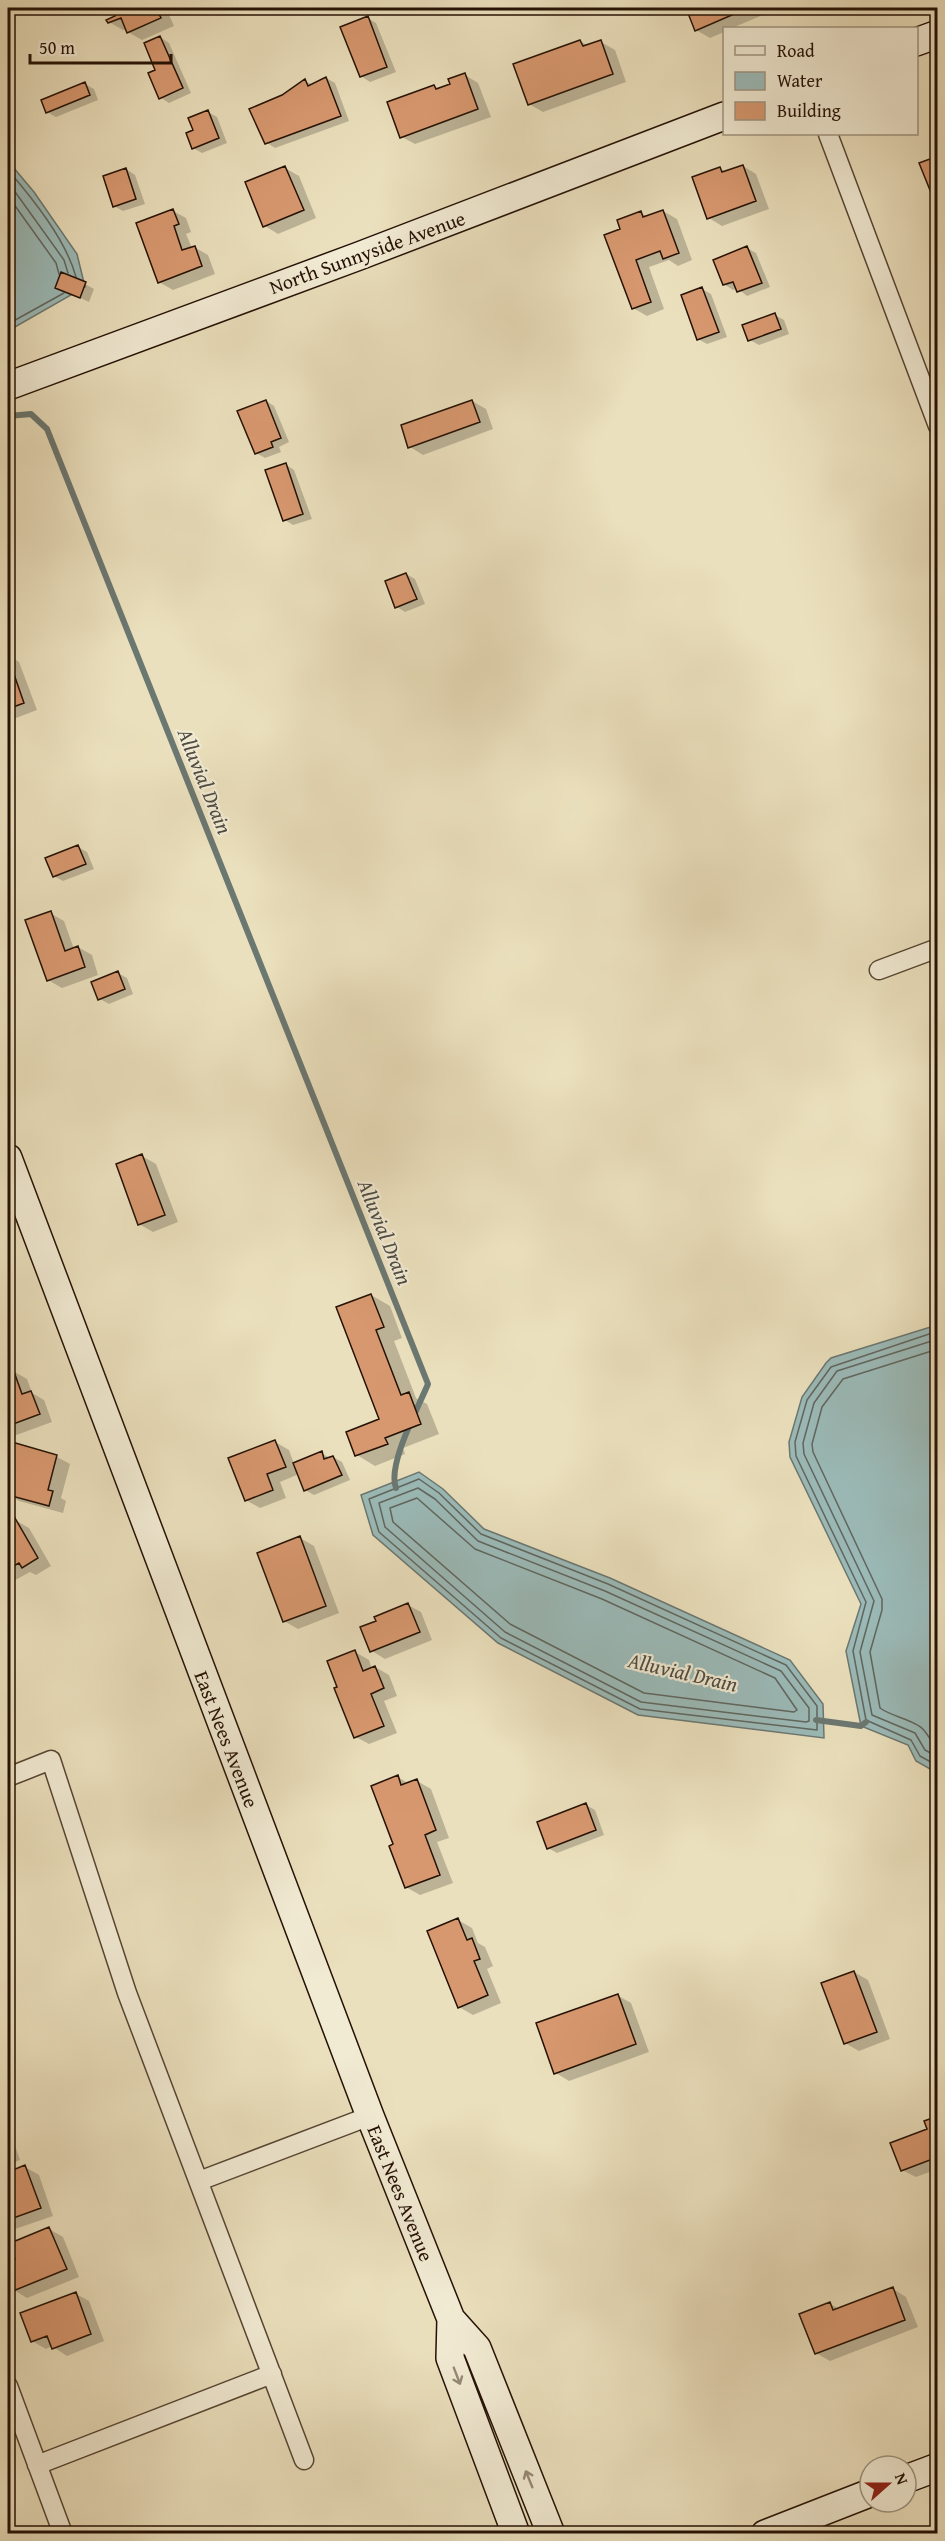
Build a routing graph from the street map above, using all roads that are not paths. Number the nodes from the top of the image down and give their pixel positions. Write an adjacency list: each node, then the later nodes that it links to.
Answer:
1 (938, 34): 2 (main road)
2 (918, 41)
3 (723, 116): 5 (main road, North Sunnyside Avenue)
4 (828, 135): 6 (street)
5 (8, 386)
6 (938, 426)
7 (938, 948): 8 (street)
8 (879, 970)
9 (8, 1158): 10 (main road, East Nees Avenue)
10 (16, 1208): 12 (main road, East Nees Avenue)
11 (8, 1777): 13 (street)
12 (370, 2116): 13 (street); 14 (main road, East Nees Avenue)
13 (199, 2181): 15 (street)
14 (451, 2319): 23 (main road, East Nees Avenue, one-way to 23); 24 (main road, East Nees Avenue, one-way to 14)
15 (272, 2374): 17 (street); 18 (street)
16 (8, 2386): 18 (street)
17 (304, 2460)
18 (37, 2465): 22 (street)
19 (938, 2467): 20 (main road)
20 (918, 2474)
21 (858, 2498): 25 (main road)
22 (63, 2534)
23 (516, 2534)
24 (551, 2534)
25 (765, 2534)

